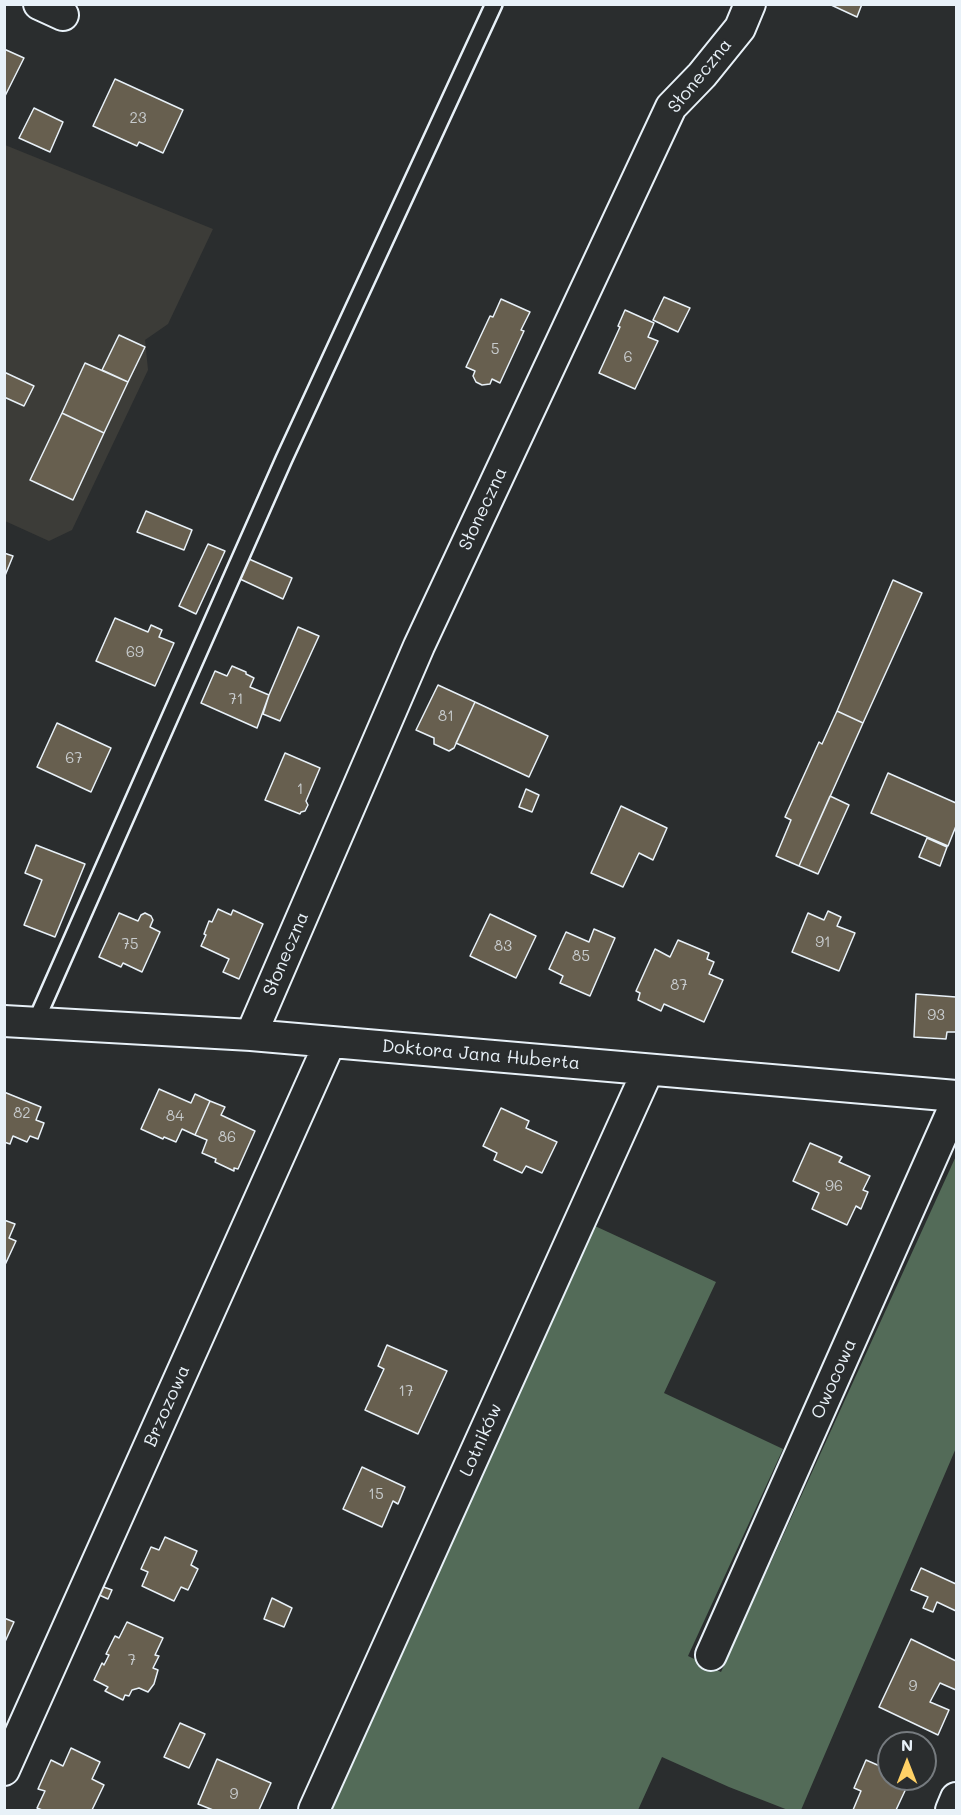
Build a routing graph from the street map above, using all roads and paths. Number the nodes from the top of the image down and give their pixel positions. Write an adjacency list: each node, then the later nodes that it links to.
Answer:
1 (494, 4): 4 (lane)
2 (750, 4): 5 (street, Słoneczna)
3 (4, 1022): 4 (street, Doktora Jana Huberta)
4 (35, 1023): 5 (street, Doktora Jana Huberta)
5 (251, 1035): 6 (street, Doktora Jana Huberta)
6 (330, 1042): 7 (street, Doktora Jana Huberta); 11 (street, Brzozowa)
7 (648, 1070): 8 (street, Doktora Jana Huberta); 13 (street, Lotników)
8 (957, 1096)
9 (957, 1102): 10 (street, Owocowa)
10 (711, 1655)
11 (4, 1770)
12 (957, 1798): 14 (street)
13 (314, 1810)
14 (951, 1810)

